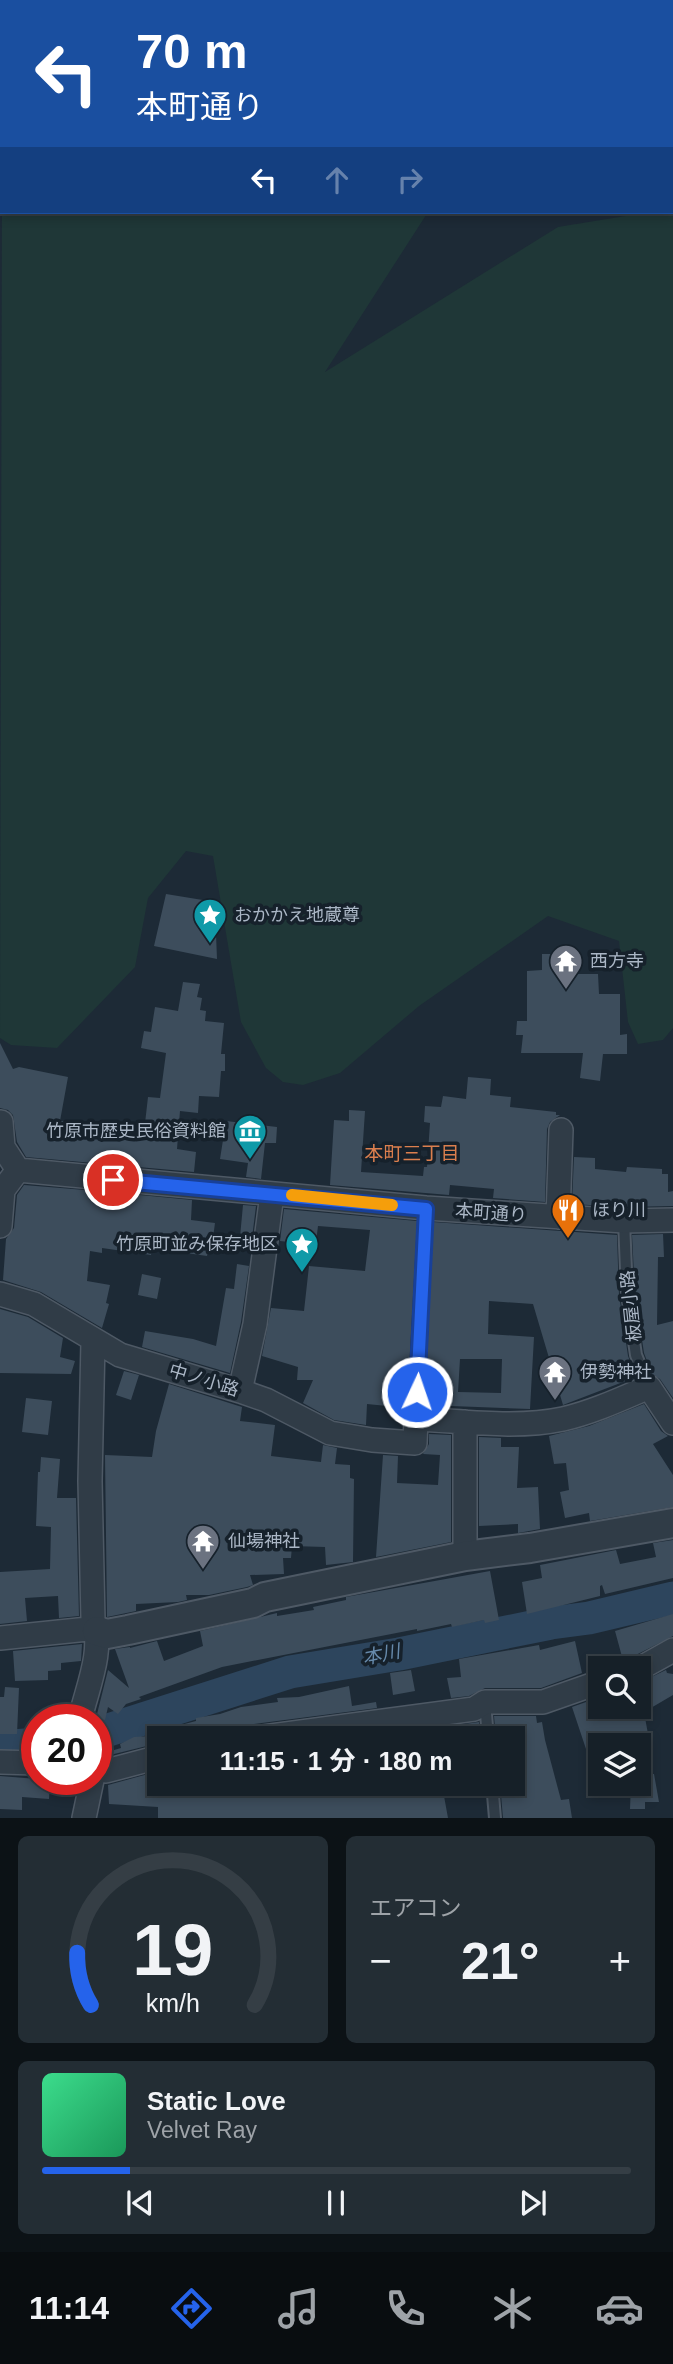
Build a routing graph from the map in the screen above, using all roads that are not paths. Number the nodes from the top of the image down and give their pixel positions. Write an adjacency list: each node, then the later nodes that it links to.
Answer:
1 (1, 1122): 3 (street)
2 (561, 1130): 6 (street)
3 (18, 1170): 4 (street, 本町通り); 9 (street)
4 (272, 1194): 5 (street, 本町通り); 13 (street)
5 (426, 1209): 6 (street, 本町通り); 14 (lane)
6 (558, 1217): 8 (street, 本町通り)
7 (673, 1220): 8 (street, 本町通り)
8 (624, 1221): 12 (lane, 板屋小路)
9 (0, 1226)
10 (0, 1294): 11 (street, 中ノ小路)
11 (93, 1341): 13 (street, 中ノ小路); 19 (street)
12 (649, 1387): 15 (street); 16 (street)
13 (240, 1391): 14 (street, 中ノ小路)
14 (416, 1419): 15 (street)
15 (466, 1422): 18 (street)
16 (673, 1423)
17 (673, 1523): 18 (street)
18 (465, 1556): 19 (street)
19 (97, 1631): 20 (street); 25 (street)
20 (0, 1637)
21 (673, 1650): 22 (street)
22 (651, 1662)
23 (588, 1686): 24 (street)
24 (485, 1702): 26 (street); 27 (lane)
25 (84, 1704)
26 (346, 1726)
27 (487, 1726)
28 (147, 1759): 31 (street)
29 (0, 1762): 30 (street)
30 (21, 1763)
31 (112, 1769)
32 (89, 1795): 34 (street)
33 (493, 1796): 35 (lane)
34 (84, 1818)
35 (495, 1818)

